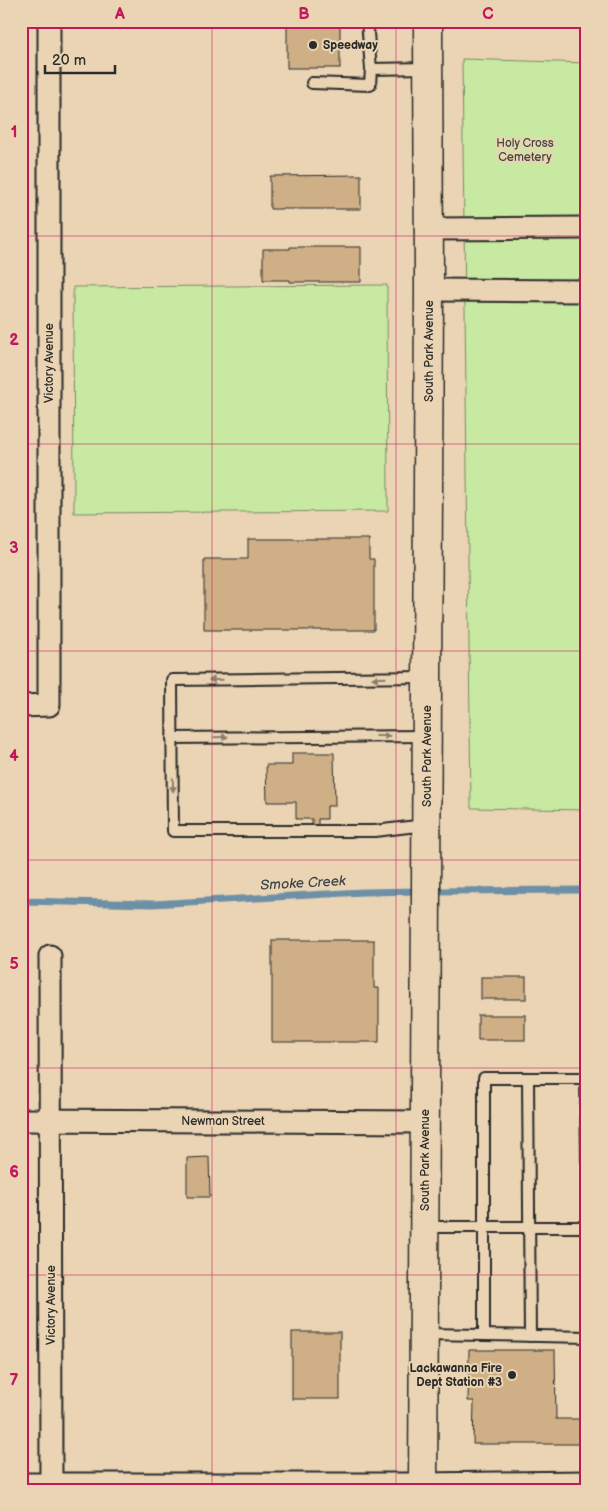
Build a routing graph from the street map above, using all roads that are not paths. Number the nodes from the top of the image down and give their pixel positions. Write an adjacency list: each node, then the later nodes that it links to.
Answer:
1 (49, 21): 12 (street, Victory Avenue)
2 (367, 21): 5 (lane)
3 (428, 21): 4 (main road, South Park Avenue)
4 (428, 68): 5 (lane); 8 (main road, South Park Avenue)
5 (371, 69): 6 (lane)
6 (312, 84)
7 (587, 228): 8 (street)
8 (429, 229): 9 (main road, South Park Avenue)
9 (429, 290): 10 (street); 11 (main road, South Park Avenue)
10 (587, 291)
11 (428, 677): 13 (main road, South Park Avenue); 14 (lane, one-way to 14)
12 (21, 706)
13 (427, 736): 14 (lane, one-way to 13); 15 (main road, South Park Avenue)
14 (172, 738): 15 (lane, one-way to 15)
15 (427, 825): 20 (main road, South Park Avenue)
16 (50, 956): 19 (street, Victory Avenue)
17 (528, 1078): 21 (lane); 23 (lane); 24 (lane)
18 (21, 1120): 19 (street, Newman Street)
19 (50, 1120): 20 (street, Newman Street); 32 (street, Victory Avenue)
20 (425, 1122): 22 (main road, South Park Avenue)
21 (587, 1160)
22 (424, 1227): 23 (lane); 26 (main road, South Park Avenue)
23 (484, 1227): 24 (lane); 27 (lane)
24 (529, 1227): 25 (lane); 28 (lane)
25 (587, 1227)
26 (424, 1334): 27 (lane); 34 (main road, South Park Avenue)
27 (484, 1335): 28 (lane)
28 (530, 1336): 29 (lane)
29 (587, 1337)
30 (587, 1482): 34 (street)
31 (21, 1484): 32 (street)
32 (51, 1487): 33 (street)
33 (291, 1487): 34 (street)
34 (423, 1487)

